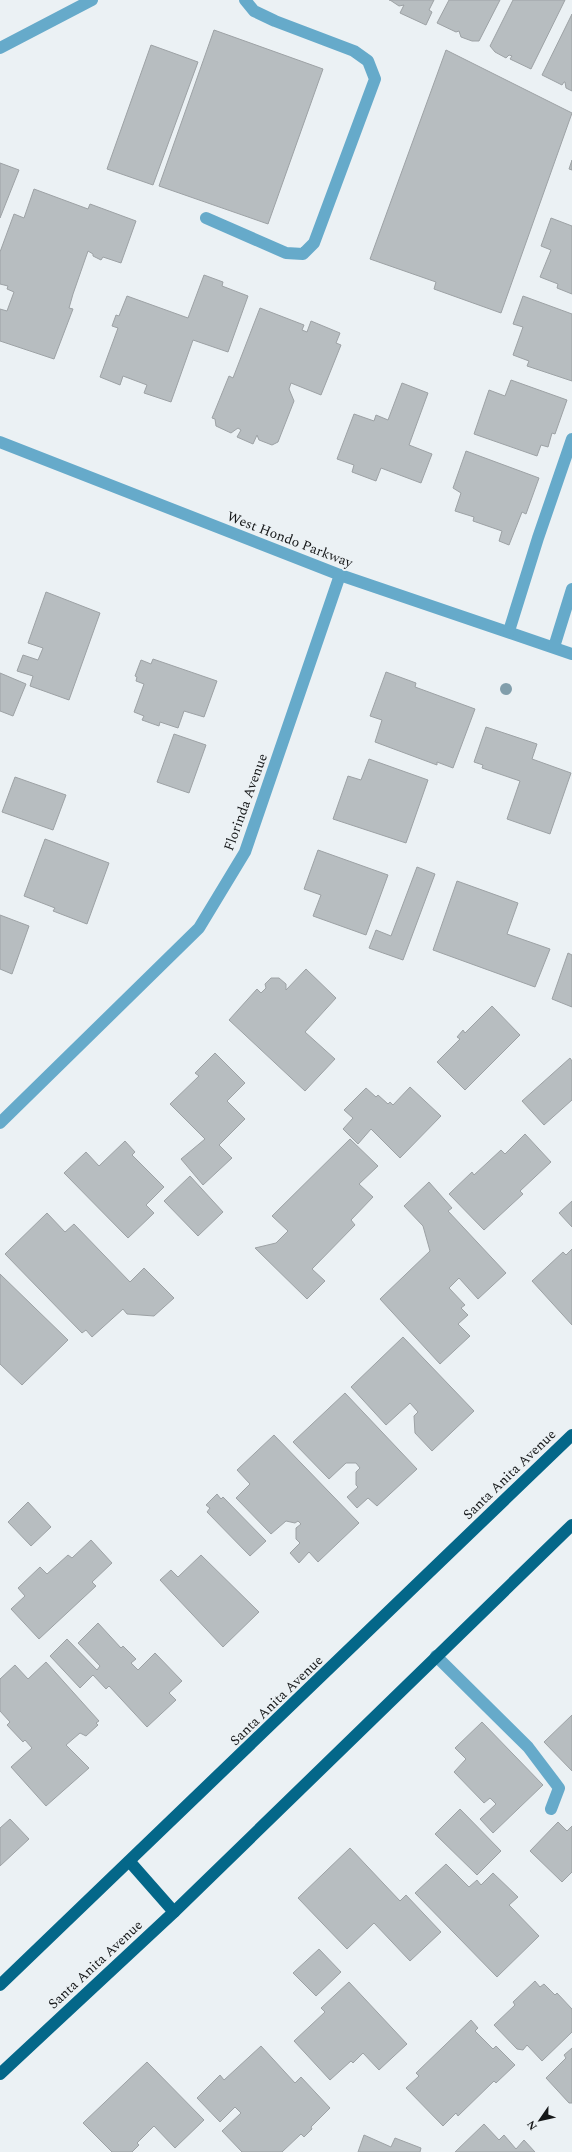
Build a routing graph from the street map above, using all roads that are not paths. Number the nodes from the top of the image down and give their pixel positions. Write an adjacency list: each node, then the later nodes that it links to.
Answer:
1 (92, 0): 3 (street)
2 (245, 0): 4 (street)
3 (0, 48)
4 (206, 218)
5 (572, 439): 9 (street)
6 (0, 442): 7 (street, West Hondo Parkway)
7 (340, 575): 9 (street, West Hondo Parkway); 12 (street, Florinda Avenue)
8 (572, 589): 10 (street)
9 (509, 631): 10 (street, West Hondo Parkway)
10 (554, 647): 11 (street, West Hondo Parkway)
11 (572, 654)
12 (0, 1123)
13 (572, 1434): 17 (main road, Santa Anita Avenue)
14 (572, 1525): 15 (main road, Santa Anita Avenue)
15 (436, 1656): 16 (street); 18 (main road, Santa Anita Avenue)
16 (551, 1809)
17 (130, 1862): 18 (main road); 19 (main road, Santa Anita Avenue)
18 (174, 1912): 20 (main road, Santa Anita Avenue)
19 (0, 1985)
20 (0, 2074)

